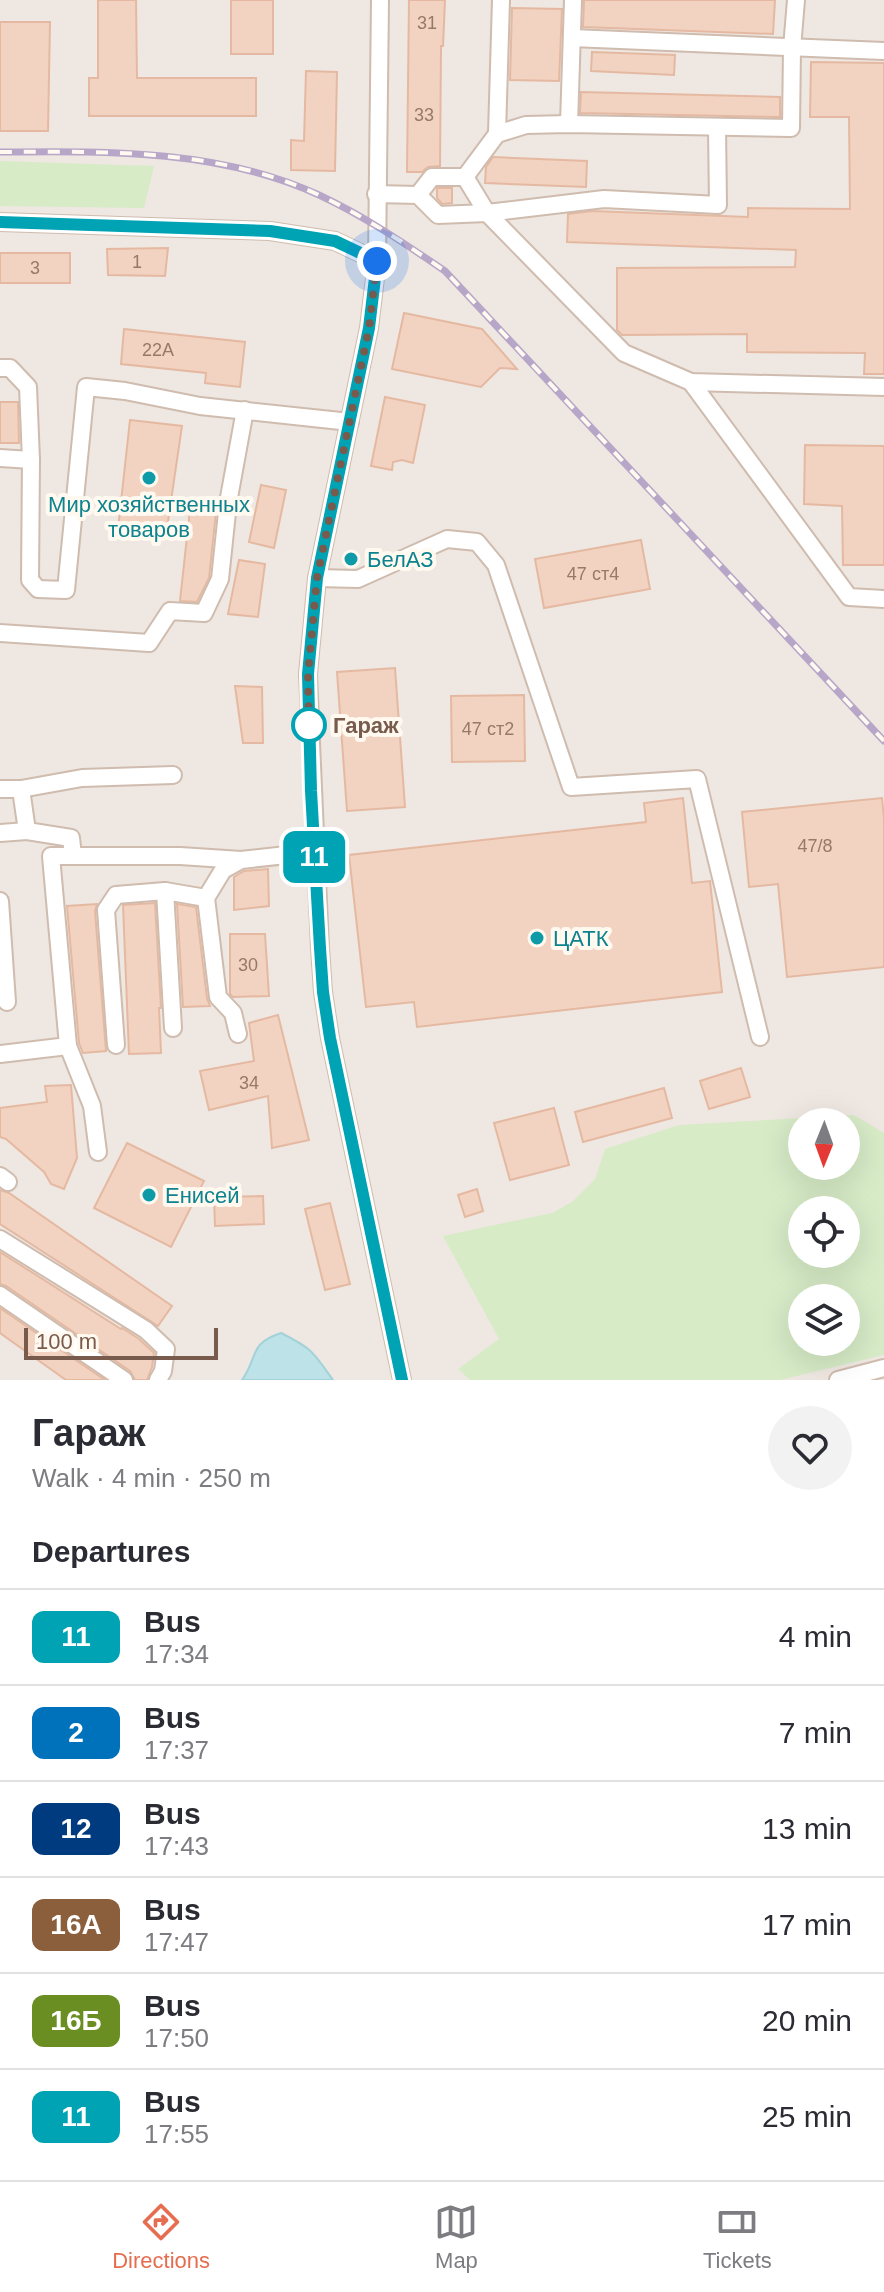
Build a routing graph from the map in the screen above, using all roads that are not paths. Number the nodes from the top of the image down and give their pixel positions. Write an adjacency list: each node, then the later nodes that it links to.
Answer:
1 (380, 0): 12 (street)
2 (501, 0): 10 (street)
3 (573, 0): 5 (street)
4 (796, 0): 6 (street)
5 (572, 38): 6 (street); 8 (street)
6 (792, 48): 7 (street); 9 (street)
7 (884, 51)
8 (569, 124): 9 (street); 10 (street)
9 (717, 127): 14 (street)
10 (497, 134): 11 (street)
11 (465, 177): 13 (street); 14 (street)
12 (376, 194): 13 (street); 16 (street)
13 (418, 195): 14 (street)
14 (487, 213): 18 (street)
15 (0, 222): 16 (street)
16 (377, 261): 21 (street)
17 (0, 368): 23 (street)
18 (691, 382): 19 (street); 25 (street)
19 (884, 387)
20 (245, 410): 21 (street); 23 (street); 26 (street)
21 (350, 422): 24 (street)
22 (0, 458): 23 (street)
23 (31, 460)
24 (317, 578): 32 (street); 41 (street)
25 (884, 599)
26 (0, 633)
27 (173, 775): 29 (street)
28 (0, 789): 29 (street)
29 (21, 789): 30 (street)
30 (27, 831): 31 (street); 33 (street)
31 (0, 833)
32 (314, 852): 34 (street); 51 (street)
33 (73, 856): 34 (street); 43 (street)
34 (241, 860): 36 (street)
35 (165, 891): 36 (street); 39 (street); 42 (street)
36 (206, 898): 40 (street)
37 (0, 901): 38 (street)
38 (7, 1002)
39 (173, 1028)
40 (238, 1034)
41 (760, 1037)
42 (116, 1045)
43 (68, 1046): 44 (street); 45 (street)
44 (0, 1054)
45 (98, 1152)
46 (0, 1239): 50 (street)
47 (0, 1295): 49 (street)
48 (884, 1368): 52 (street)
49 (124, 1380)
50 (158, 1380)
51 (402, 1380)
52 (838, 1380)

